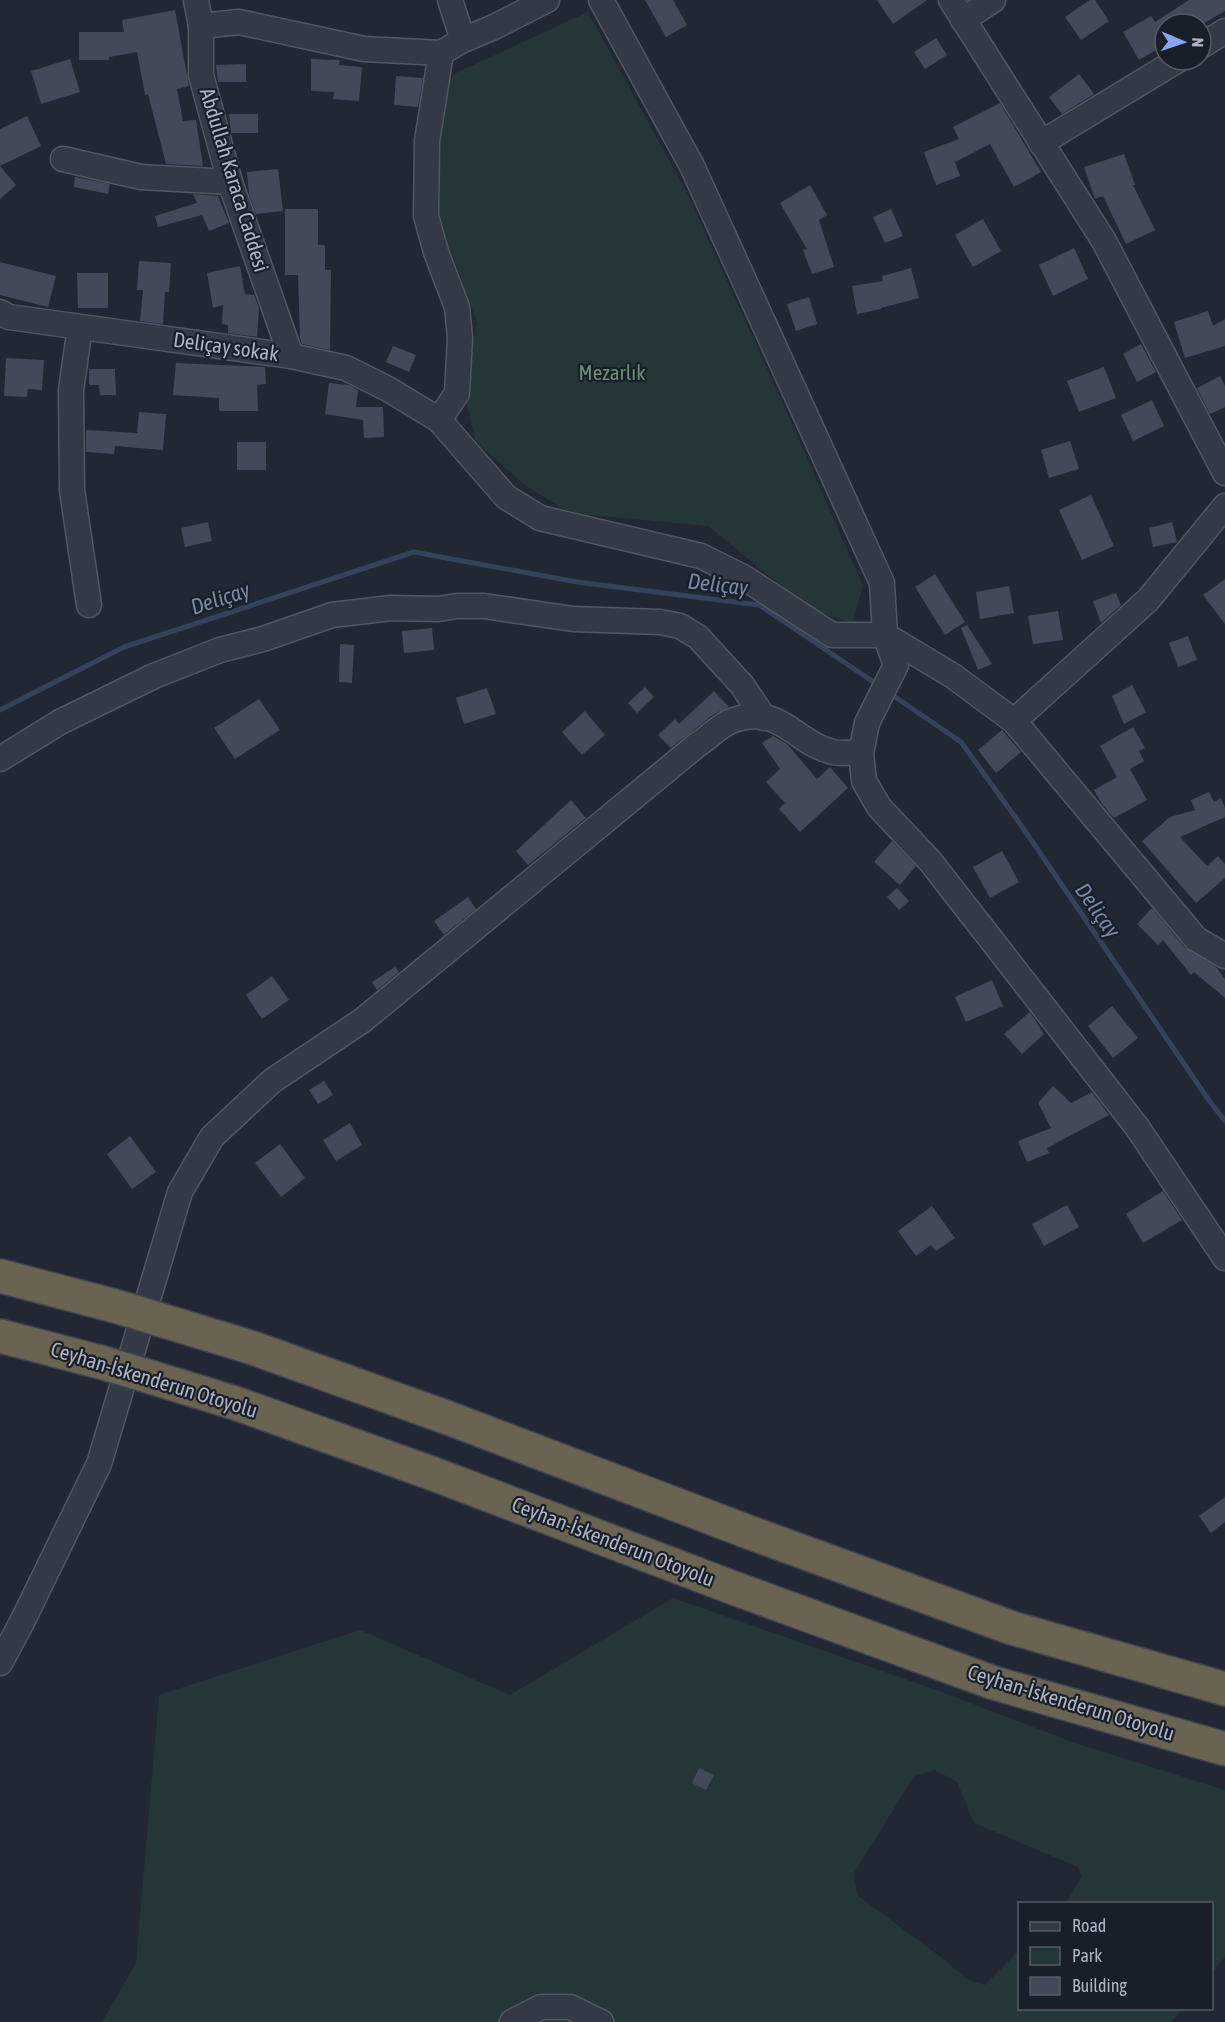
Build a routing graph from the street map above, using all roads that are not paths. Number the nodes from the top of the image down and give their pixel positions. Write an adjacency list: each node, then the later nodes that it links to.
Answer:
1 (196, 0): 8 (street, Abdullah Karaca Caddesi)
2 (450, 0): 9 (street)
3 (547, 0): 9 (street)
4 (601, 0): 22 (street)
5 (951, 0): 7 (street)
6 (993, 0): 7 (street)
7 (963, 20): 12 (street)
8 (201, 26): 10 (street); 14 (street, Abdullah Karaca Caddesi)
9 (464, 40): 10 (street)
10 (441, 53): 18 (street)
11 (1158, 72): 12 (street)
12 (1041, 143): 19 (street)
13 (63, 159): 14 (street)
14 (230, 182): 17 (street, Abdullah Karaca Caddesi)
15 (0, 312): 16 (street, Deliçay sokak)
16 (80, 327): 17 (street, Deliçay sokak); 21 (street)
17 (291, 356): 18 (street, Deliçay sokak)
18 (439, 420): 22 (street, Deliçay sokak)
19 (1225, 473)
20 (1225, 506): 24 (street)
21 (89, 605)
22 (885, 635): 24 (street); 25 (street)
23 (764, 718): 25 (street); 26 (street); 31 (street)
24 (1014, 721): 27 (street)
25 (861, 753): 28 (street)
26 (0, 759)
27 (1225, 956)
28 (1225, 1258)
29 (0, 1276): 32 (highway, bridge)
30 (0, 1336): 33 (highway, Ceyhan-İskenderun Otoyolu, bridge)
31 (0, 1663)
32 (1225, 1689)
33 (1225, 1749)
34 (512, 2022): 35 (street)
35 (601, 2022)

